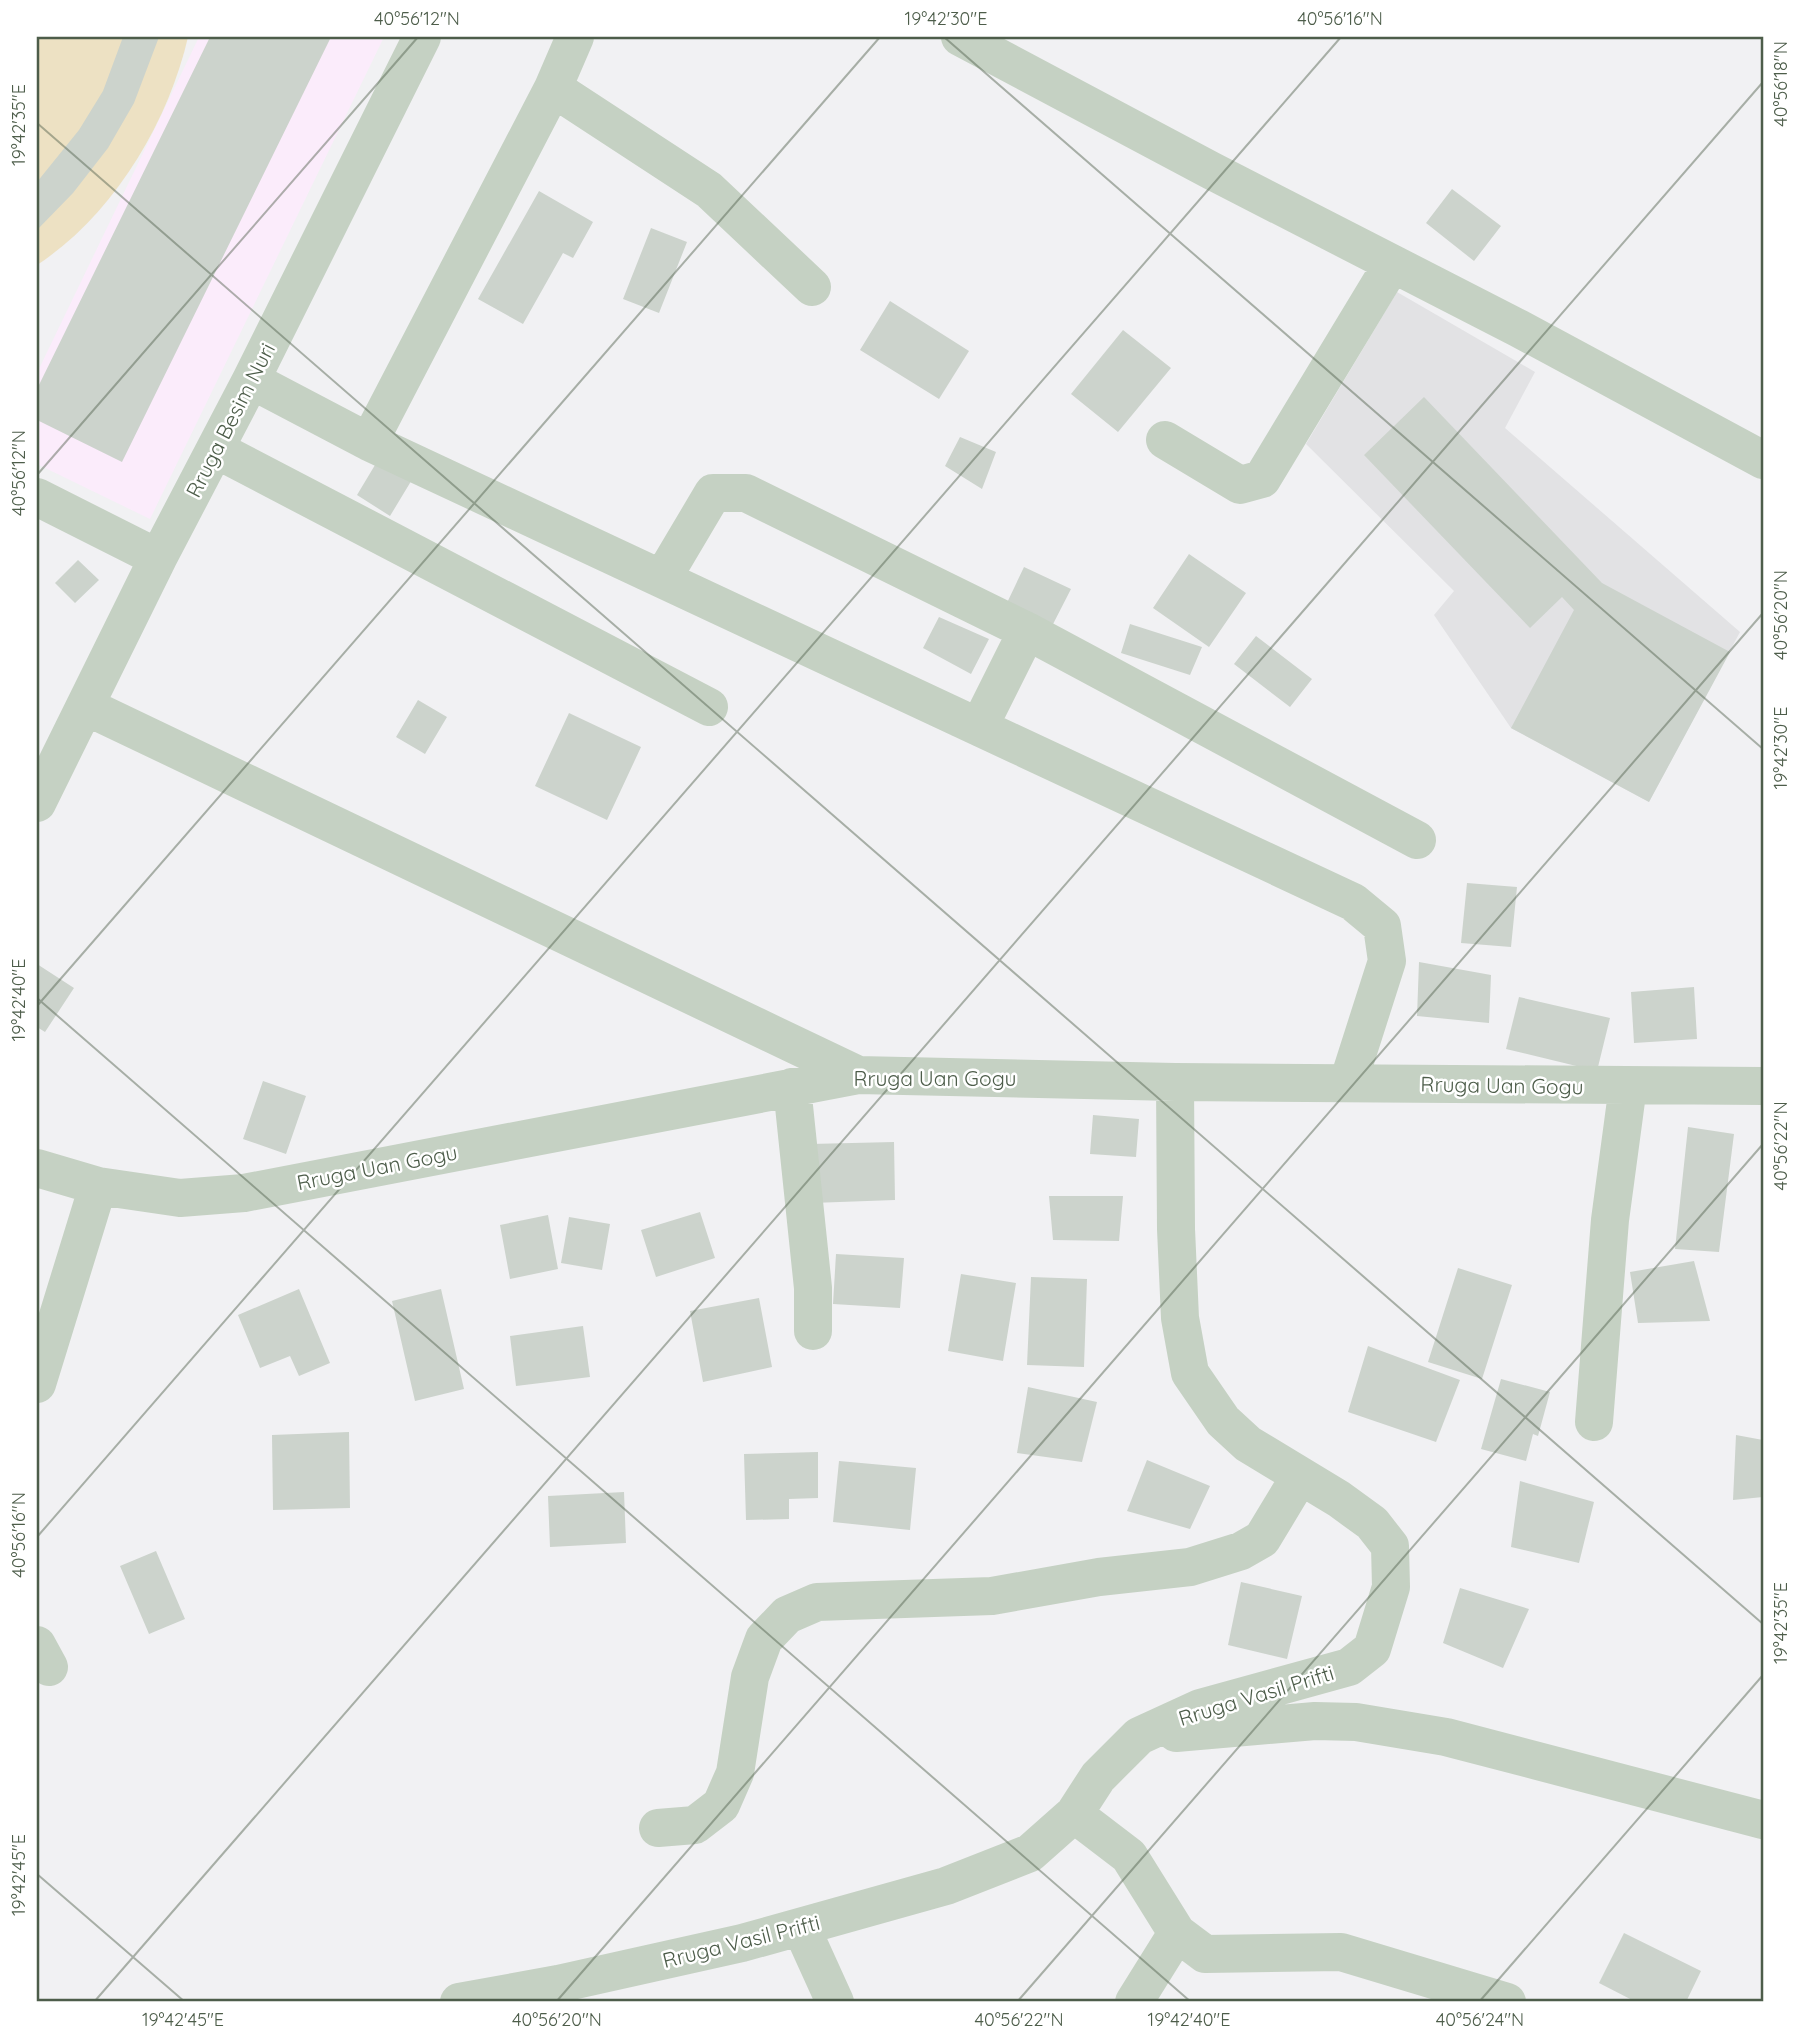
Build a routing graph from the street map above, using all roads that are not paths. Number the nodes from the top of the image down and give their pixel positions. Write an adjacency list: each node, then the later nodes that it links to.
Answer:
1 (422, 37): 7 (street, Rruga Besim Nuri)
2 (575, 37): 4 (street)
3 (960, 37): 5 (street)
4 (553, 88): 6 (street); 9 (street)
5 (1392, 264): 8 (street); 11 (street)
6 (812, 287)
7 (251, 380): 9 (street); 10 (street, Rruga Besim Nuri)
8 (1165, 440)
9 (369, 442): 14 (street)
10 (215, 449): 13 (street, Rruga Besim Nuri); 17 (street)
11 (1763, 460)
12 (37, 497): 13 (street)
13 (158, 558): 16 (street, Rruga Besim Nuri)
14 (662, 579): 15 (street); 18 (street)
15 (1027, 631): 18 (street); 20 (street)
16 (85, 706): 19 (street, Rruga Besim Nuri); 21 (street)
17 (709, 707)
18 (979, 727): 23 (street)
19 (37, 803)
20 (1417, 840)
21 (858, 1075): 22 (street, Rruga Uan Gogu); 26 (street, Rruga Uan Gogu)
22 (1175, 1082): 23 (street, Rruga Uan Gogu); 32 (street, Rruga Vasil Prifti)
23 (1348, 1083): 24 (street, Rruga Uan Gogu)
24 (1628, 1086): 25 (street, Rruga Uan Gogu); 31 (street)
25 (1763, 1086)
26 (792, 1087): 28 (street, Rruga Uan Gogu); 29 (street)
27 (37, 1168): 28 (street, Rruga Uan Gogu)
28 (98, 1186): 30 (street)
29 (813, 1331)
30 (37, 1384)
31 (1594, 1422)
32 (1300, 1476): 33 (street, Rruga Vasil Prifti); 36 (street)
33 (1139, 1736): 34 (street, Rruga Vasil Prifti); 35 (street)
34 (1074, 1814): 37 (street, Rruga Vasil Prifti); 38 (street)
35 (1763, 1820)
36 (658, 1828)
37 (801, 1927): 39 (street, Rruga Vasil Prifti); 40 (street)
38 (1177, 1933): 41 (street); 42 (street)
39 (459, 2002)
40 (835, 2002)
41 (1133, 2002)
42 (1507, 2002)

